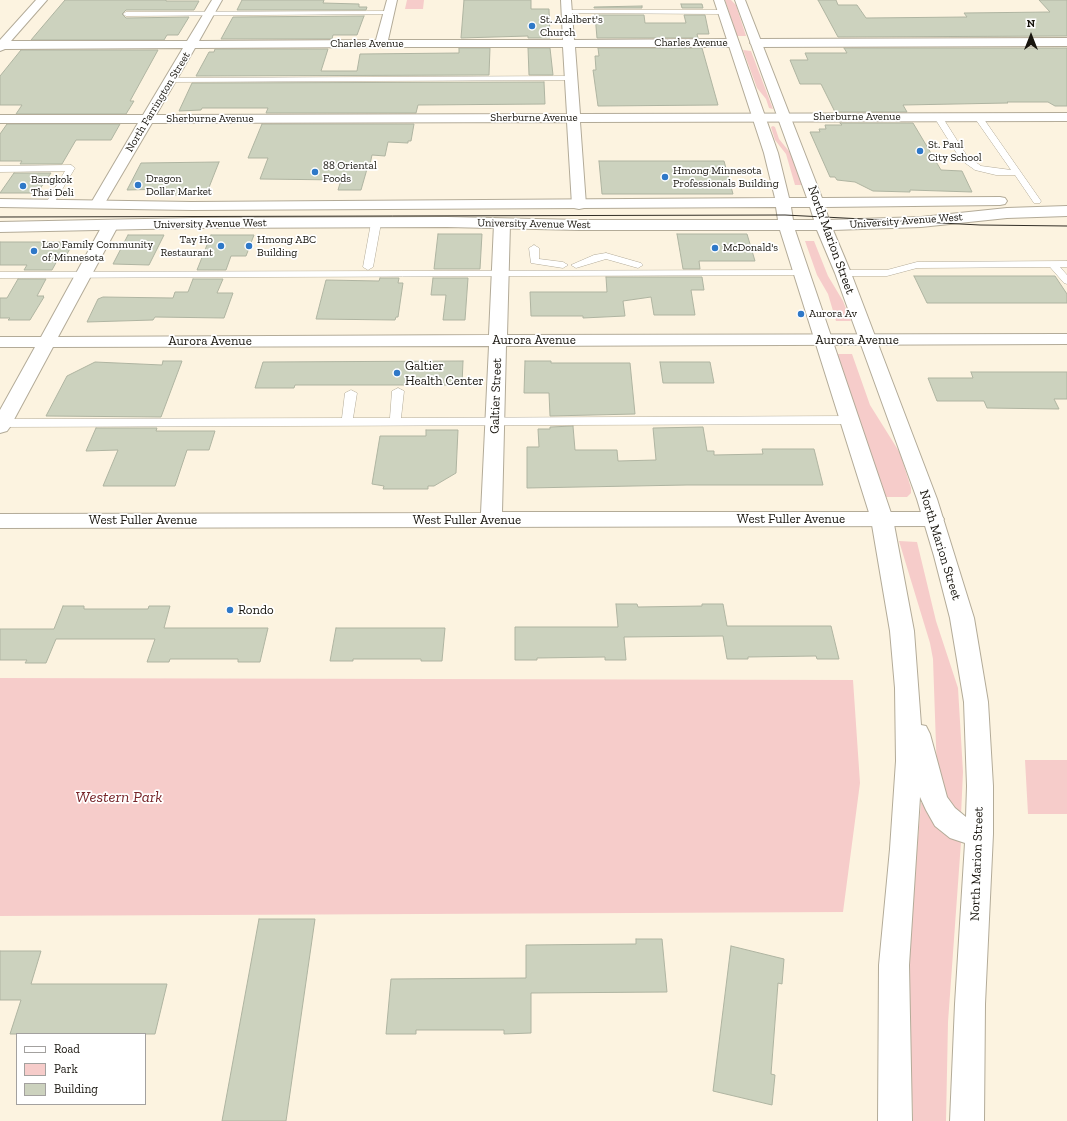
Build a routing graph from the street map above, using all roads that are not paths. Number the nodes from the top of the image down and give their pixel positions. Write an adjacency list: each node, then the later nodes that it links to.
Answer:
1 (42, 0): 17 (street)
2 (217, 0): 8 (street, North Farrington Street)
3 (392, 0): 9 (street)
4 (719, 0): 7 (street)
5 (740, 0): 14 (street, North Marion Street)
6 (567, 6): 7 (lane); 12 (street)
7 (722, 12): 13 (street)
8 (210, 13): 9 (lane); 10 (lane); 15 (street, North Farrington Street)
9 (388, 13): 16 (street)
10 (126, 14)
11 (1067, 42): 14 (street)
12 (570, 43): 13 (street, Charles Avenue); 16 (street, Charles Avenue); 18 (street)
13 (733, 43): 25 (street)
14 (756, 43): 20 (street, North Marion Street)
15 (192, 44): 16 (street, Charles Avenue); 17 (street, Charles Avenue); 19 (street, North Farrington Street)
16 (381, 44)
17 (1, 46)
18 (572, 78): 19 (lane); 24 (street)
19 (171, 80): 27 (street, North Farrington Street)
20 (784, 117): 21 (street, Sherburne Avenue); 25 (street, Sherburne Avenue); 33 (street, North Marion Street)
21 (938, 117): 22 (street, Sherburne Avenue); 29 (lane)
22 (978, 117): 23 (street, Sherburne Avenue); 29 (lane)
23 (1067, 117)
24 (575, 118): 25 (street, Sherburne Avenue); 27 (street, Sherburne Avenue); 37 (street)
25 (760, 118): 32 (street)
26 (0, 119): 27 (street, Sherburne Avenue)
27 (148, 119): 36 (street, North Farrington Street)
28 (0, 169): 35 (lane)
29 (1016, 173): 30 (lane)
30 (1036, 201): 31 (street, University Avenue West); 33 (street, University Avenue West)
31 (1067, 201)
32 (783, 202): 33 (street, University Avenue West); 37 (street, University Avenue West); 41 (street)
33 (817, 202): 42 (street, North Marion Street)
34 (0, 203): 35 (street, University Avenue West)
35 (50, 203): 36 (street, University Avenue West)
36 (98, 203): 37 (street, University Avenue West)
37 (579, 205)
38 (1067, 211): 42 (street, University Avenue West)
39 (376, 223): 40 (street, University Avenue West); 43 (street, University Avenue West); 48 (lane)
40 (502, 224): 41 (street, University Avenue West); 52 (street, Galtier Street)
41 (786, 225): 42 (street, University Avenue West); 50 (street)
42 (823, 225): 51 (street, North Marion Street)
43 (110, 226): 44 (street, University Avenue West); 54 (street)
44 (0, 227)
45 (534, 248): 49 (lane)
46 (1067, 264): 47 (lane)
47 (1053, 265): 51 (lane); 55 (lane)
48 (368, 267)
49 (757, 273): 50 (lane); 52 (lane)
50 (802, 273): 57 (street)
51 (843, 273): 58 (street, North Marion Street)
52 (500, 274): 54 (lane); 56 (street, Galtier Street)
53 (0, 275): 54 (lane)
54 (84, 275): 61 (street)
55 (1066, 278)
56 (498, 340): 57 (street, Aurora Avenue); 61 (street, Aurora Avenue); 67 (street, Galtier Street)
57 (824, 340): 58 (street, Aurora Avenue); 65 (street)
58 (868, 340): 59 (street, Aurora Avenue); 70 (street, North Marion Street)
59 (1067, 340)
60 (0, 342): 61 (street, Aurora Avenue)
61 (47, 342): 64 (street)
62 (398, 391): 66 (lane)
63 (352, 393): 68 (lane)
64 (2, 419): 68 (lane)
65 (850, 420): 67 (lane); 69 (street)
66 (395, 421): 67 (lane); 68 (lane)
67 (495, 421): 71 (street, Galtier Street)
68 (347, 422)
69 (882, 519): 70 (street, West Fuller Avenue); 71 (street, West Fuller Avenue); 73 (street)
70 (933, 519): 74 (street, North Marion Street)
71 (491, 520): 72 (street, West Fuller Avenue)
72 (0, 521)
73 (908, 700): 74 (street); 75 (street)
74 (979, 834): 76 (street, North Marion Street)
75 (895, 1121)
76 (967, 1121)

